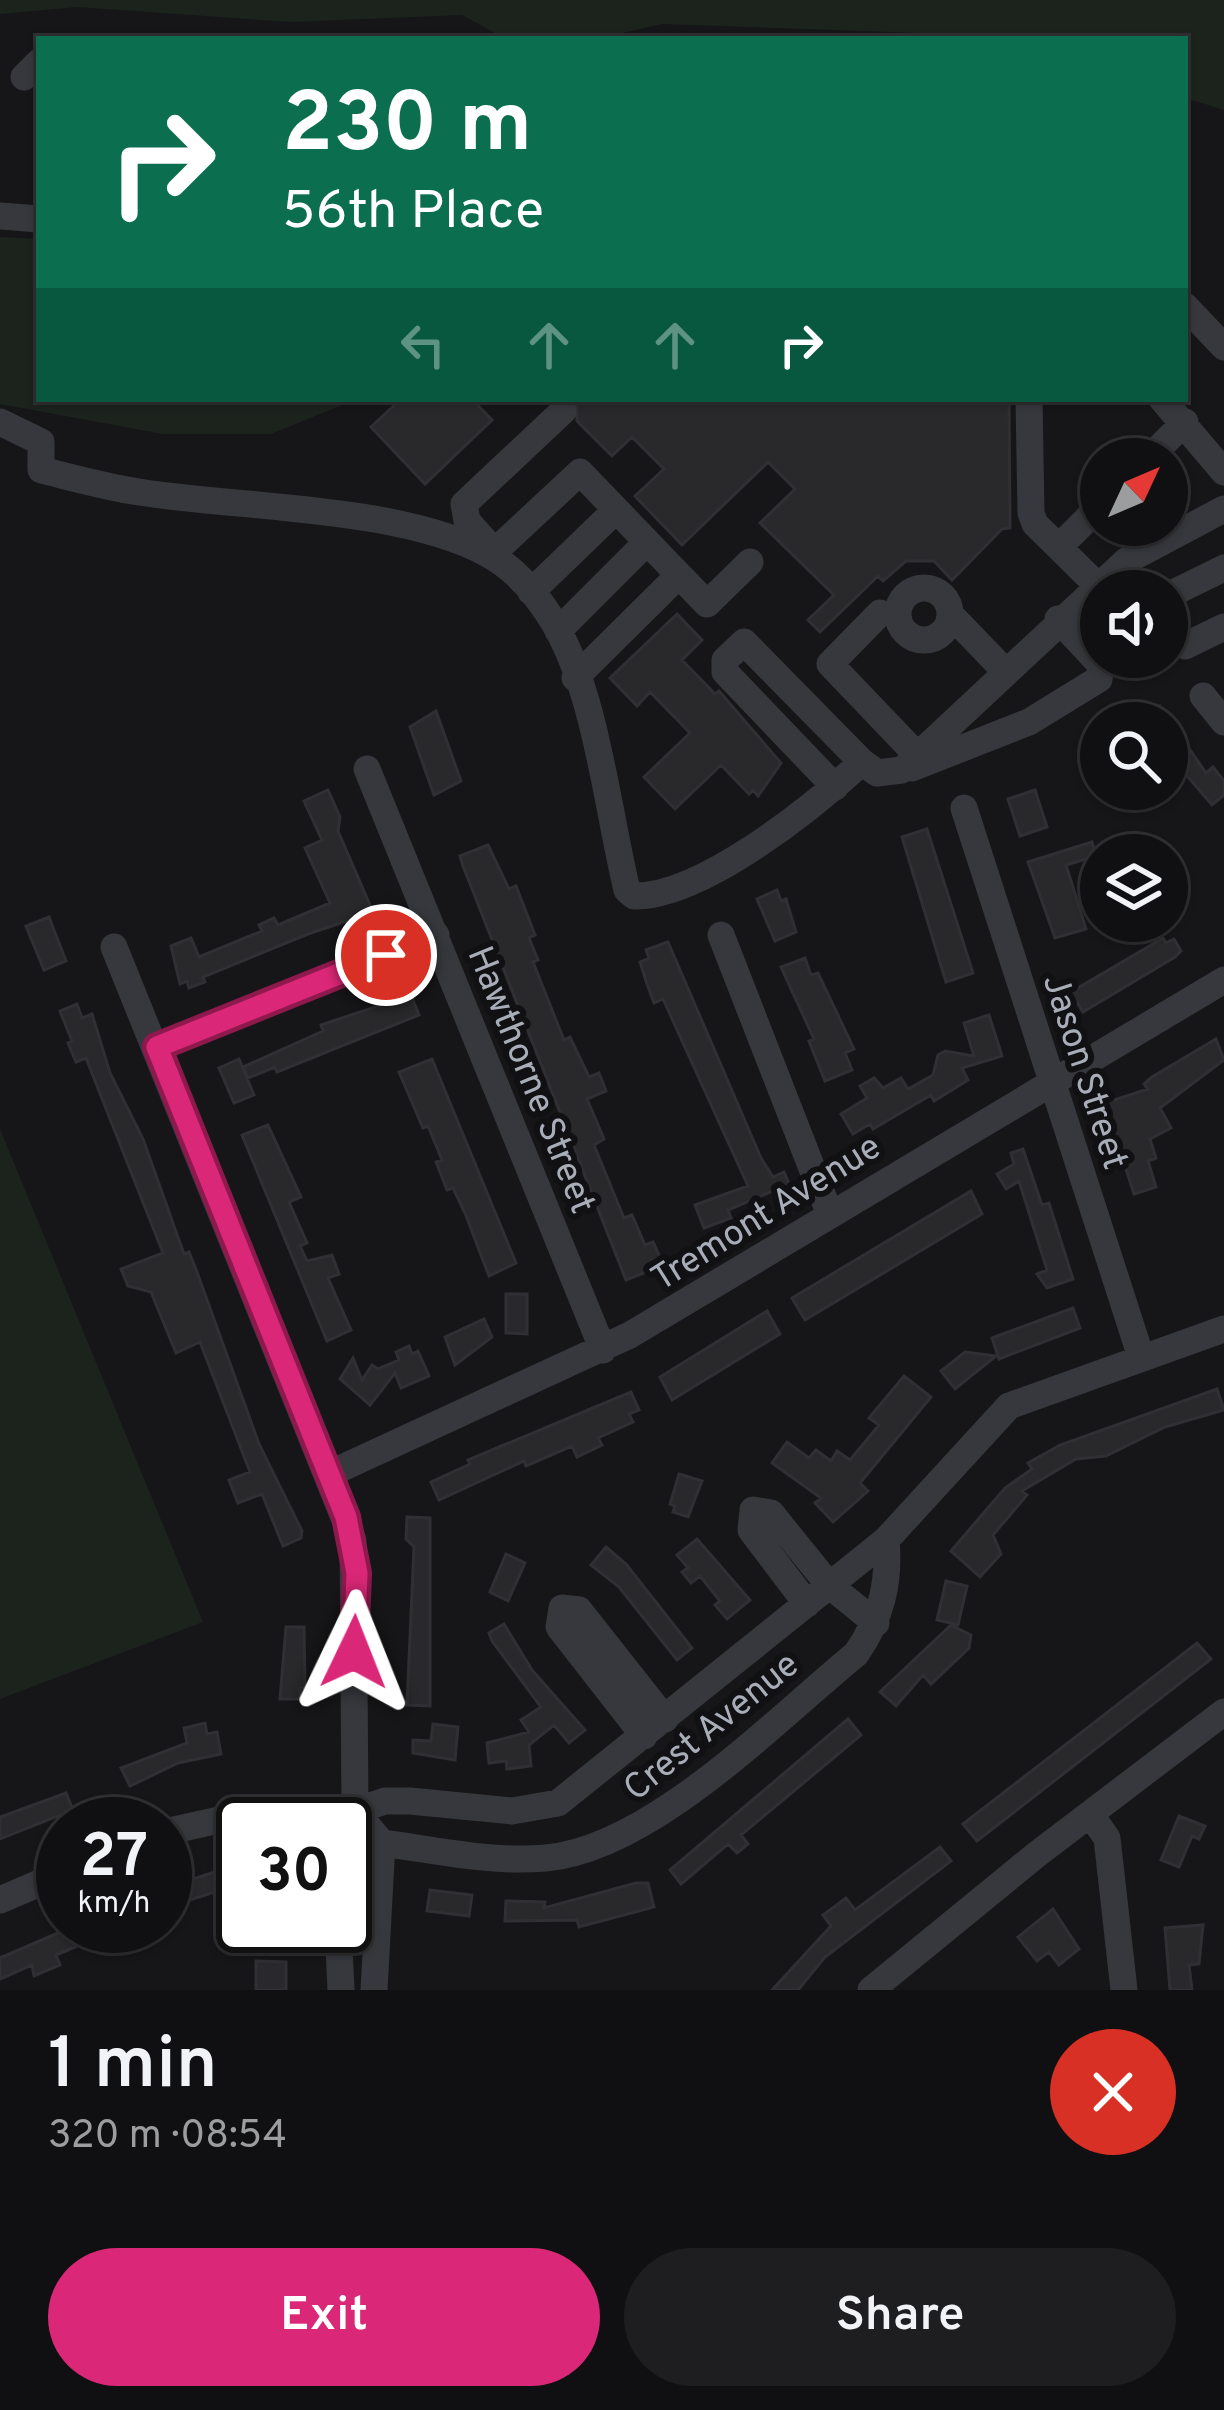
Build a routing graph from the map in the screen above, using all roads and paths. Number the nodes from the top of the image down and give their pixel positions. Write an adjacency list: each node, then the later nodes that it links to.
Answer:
1 (0, 216): 2 (street)
2 (36, 219)
3 (1188, 309): 4 (street)
4 (1224, 347)
5 (1029, 402): 16 (street)
6 (1165, 402): 9 (street)
7 (562, 411): 17 (street)
8 (0, 422): 17 (street)
9 (1185, 422): 10 (street); 11 (street)
10 (1169, 438)
11 (1224, 472)
12 (1224, 509): 21 (street)
13 (616, 510): 15 (street); 17 (street); 24 (street)
14 (1080, 526): 16 (street)
15 (647, 542): 22 (street); 31 (street)
16 (1059, 547): 20 (street)
17 (493, 554): 24 (street)
18 (750, 562): 26 (street)
19 (1224, 568): 23 (street)
20 (1082, 570)
21 (1115, 570)
22 (679, 575): 26 (street); 35 (street)
23 (1188, 586)
24 (531, 592): 31 (street)
25 (1080, 600): 29 (street)
26 (707, 604): 32 (street)
27 (880, 613): 38 (street)
28 (950, 614): 34 (street)
29 (1058, 620): 34 (street); 38 (street)
30 (1224, 627): 33 (street)
31 (558, 631): 35 (street)
32 (744, 642): 39 (street); 41 (street)
33 (1188, 645)
34 (1005, 670): 38 (street)
35 (575, 678): 41 (street)
36 (1202, 696): 37 (street)
37 (1224, 722)
38 (916, 757): 39 (street)
39 (862, 763): 41 (street)
40 (367, 769): 43 (street, Hawthorne Street)
41 (835, 787)
42 (964, 808): 48 (street, Jason Street)
43 (436, 935): 47 (street); 51 (street, Hawthorne Street)
44 (721, 935): 49 (street)
45 (114, 947): 47 (street)
46 (1224, 980): 48 (street, Tremont Avenue)
47 (157, 1047): 53 (street)
48 (1053, 1084): 49 (street, Tremont Avenue); 52 (street, Jason Street)
49 (829, 1212): 51 (street, Tremont Avenue)
50 (1224, 1329): 52 (street, Crest Avenue)
51 (603, 1350): 53 (street, Tremont Avenue)
52 (1141, 1357): 54 (street, Crest Avenue)
53 (329, 1474): 59 (street)
54 (886, 1540): 55 (street, Crest Avenue); 57 (street, Crest Avenue)
55 (829, 1585): 56 (street, Crest Avenue); 56 (street); 57 (street)
56 (807, 1604): 60 (street, Crest Avenue)
57 (876, 1623): 63 (street, Crest Avenue)
58 (1224, 1712): 61 (street)
59 (354, 1797)
60 (372, 1805)
61 (1090, 1814): 69 (street); 70 (street)
62 (372, 1832): 63 (street)
63 (382, 1844): 68 (street)
64 (36, 1885): 65 (street)
65 (0, 1900)
66 (339, 1953): 67 (street)
67 (341, 1990)
68 (374, 1990)
69 (872, 1990)
70 (1124, 1990)

